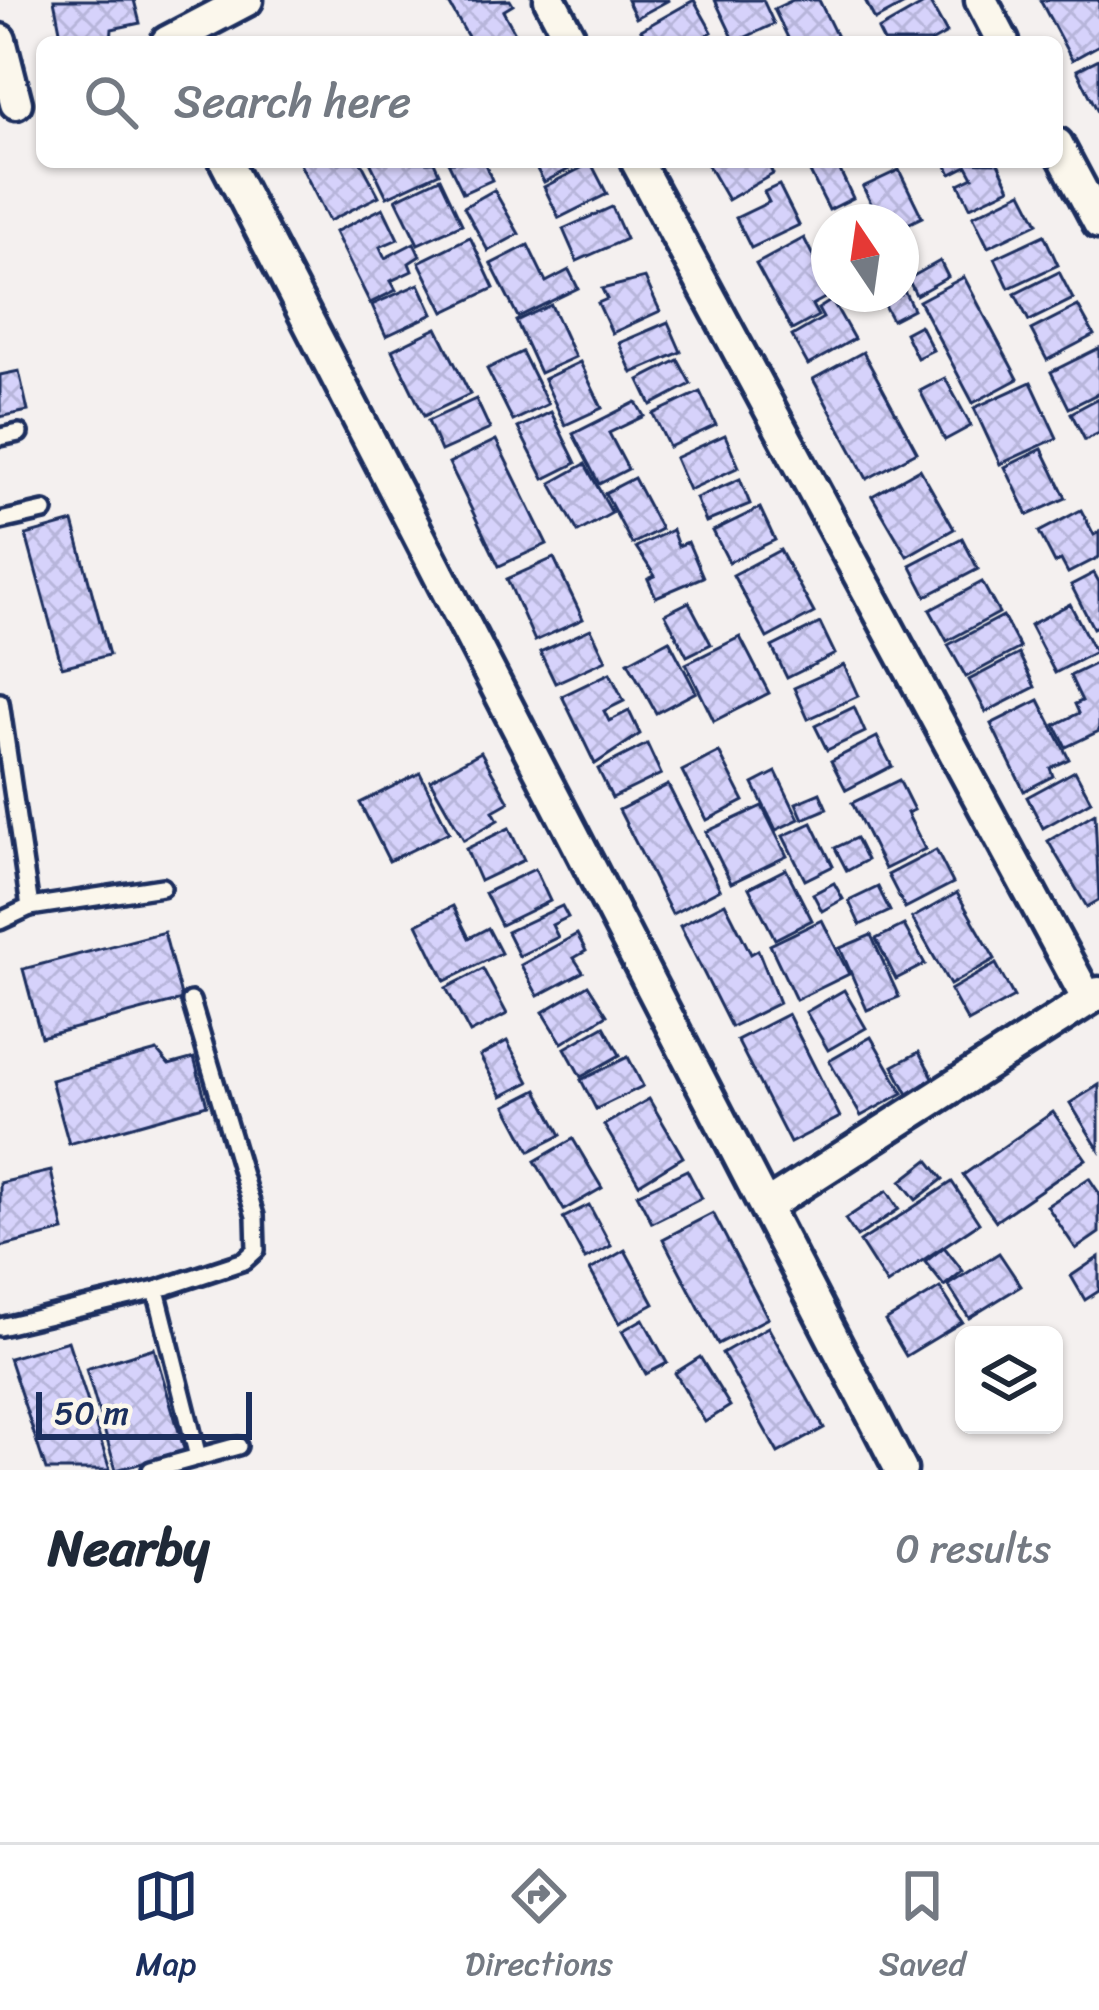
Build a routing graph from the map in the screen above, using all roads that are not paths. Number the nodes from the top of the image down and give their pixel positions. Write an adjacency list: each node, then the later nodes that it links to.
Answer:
1 (248, 0): 4 (street)
2 (550, 0): 5 (street)
3 (981, 0): 6 (street)
4 (179, 36)
5 (569, 36)
6 (1000, 36)
7 (0, 40): 8 (street)
8 (19, 102)
9 (1063, 155): 12 (street)
10 (229, 168): 23 (street)
11 (640, 168): 21 (street)
12 (1099, 223)
13 (19, 433): 14 (lane)
14 (0, 437)
15 (44, 511): 16 (lane)
16 (0, 521)
17 (0, 702): 19 (lane)
18 (162, 887): 19 (lane)
19 (30, 907): 20 (lane)
20 (0, 921)
21 (1094, 997): 23 (street)
22 (191, 1001): 24 (lane)
23 (769, 1204): 29 (street)
24 (156, 1290): 25 (lane); 27 (lane)
25 (0, 1328)
26 (238, 1446): 27 (lane)
27 (198, 1457): 28 (lane)
28 (151, 1470)
29 (901, 1470)

